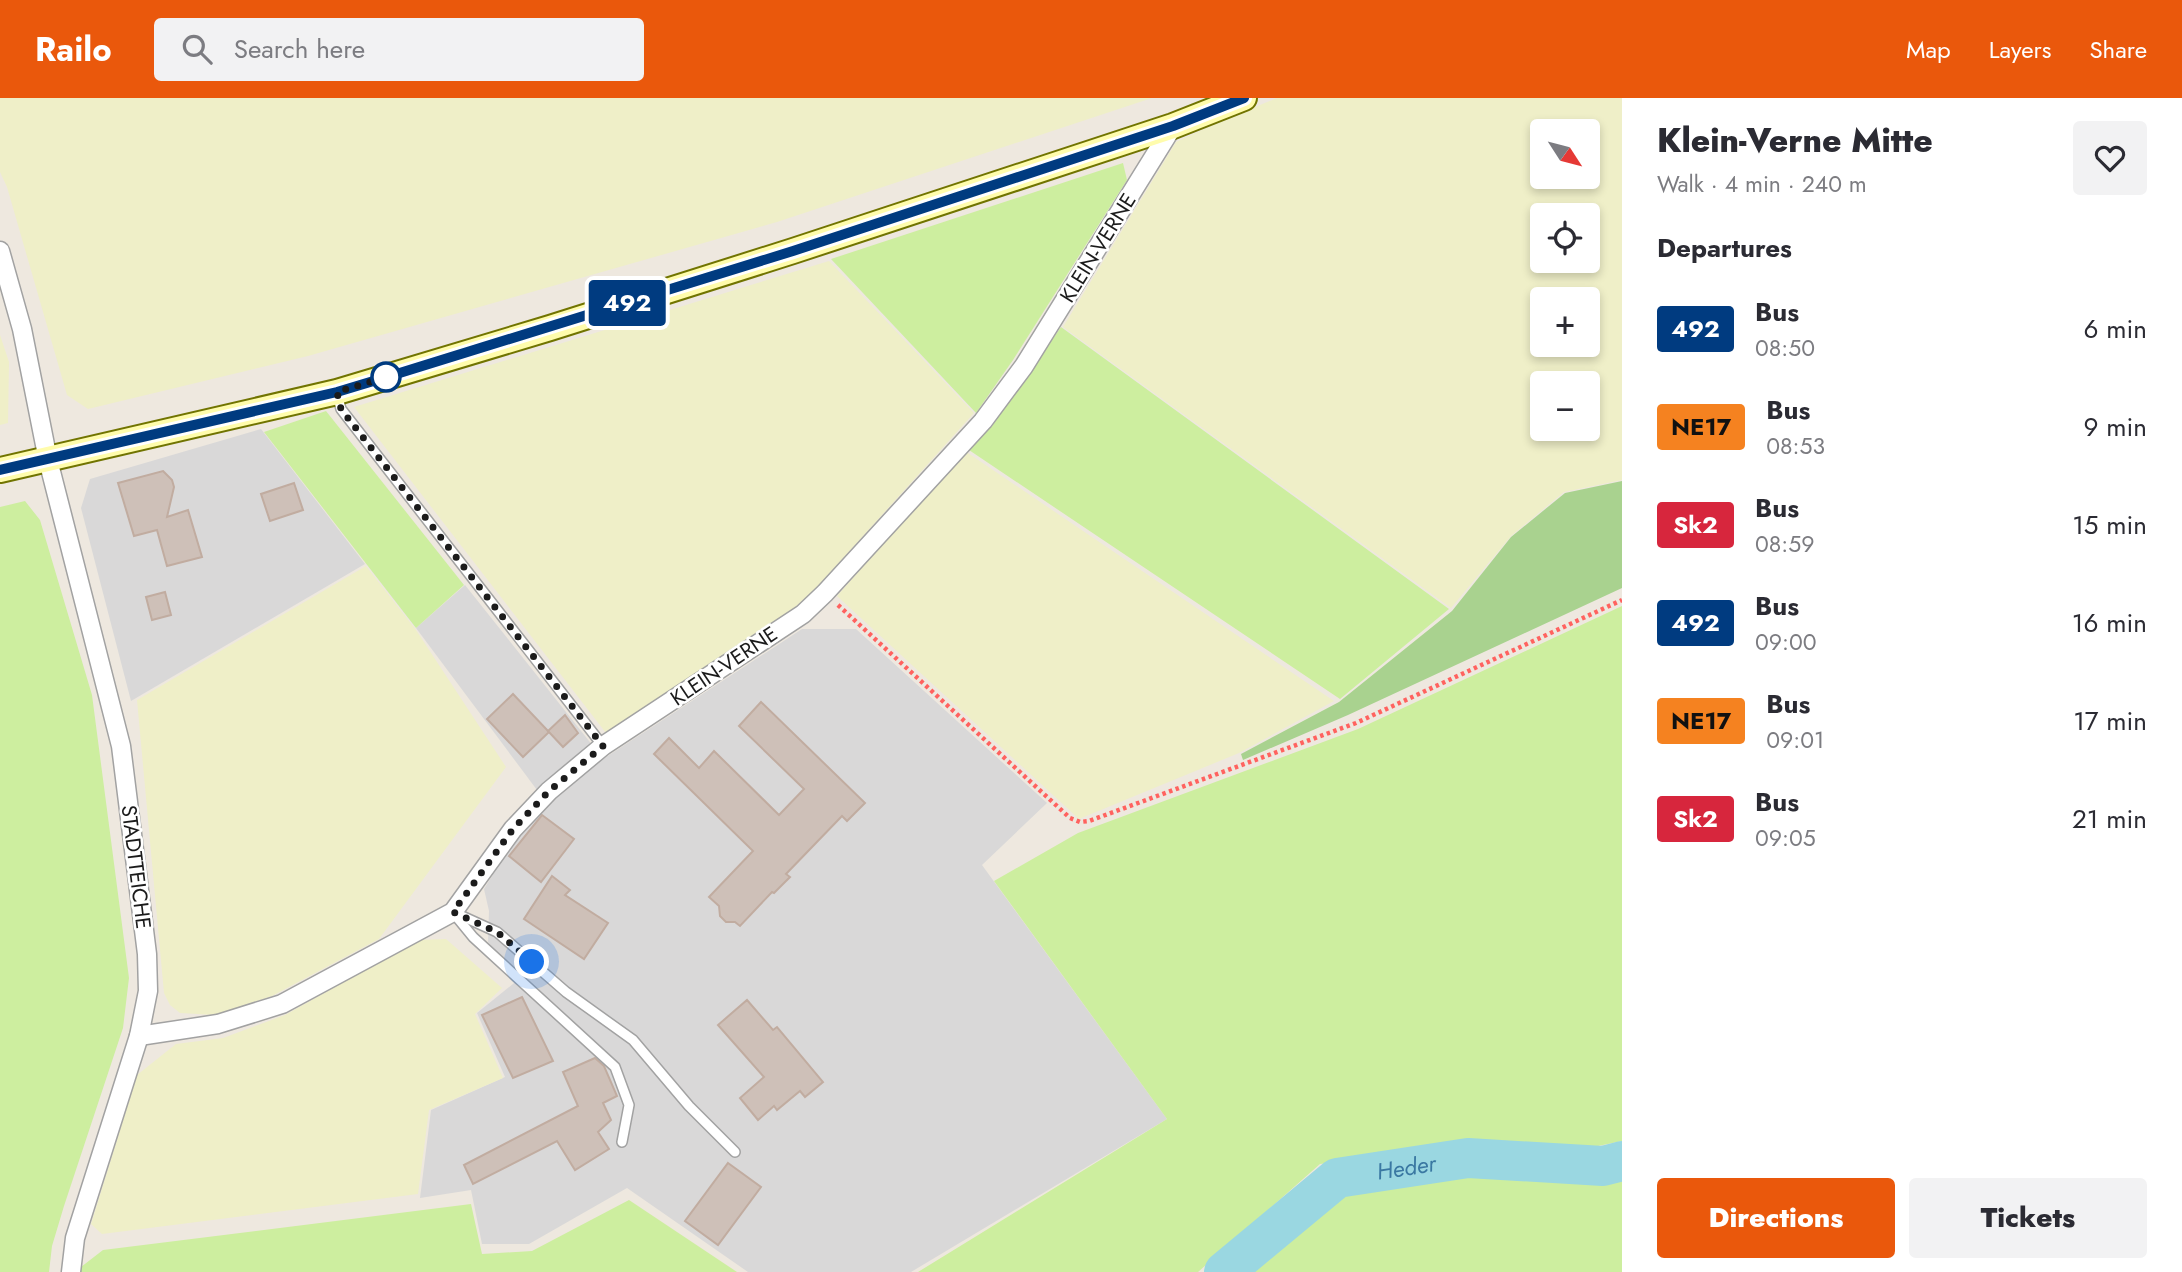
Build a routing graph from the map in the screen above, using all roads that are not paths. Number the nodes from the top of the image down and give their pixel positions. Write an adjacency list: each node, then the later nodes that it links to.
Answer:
1 (1244, 98): 2 (main road)
2 (1204, 105): 3 (main road)
3 (1173, 126): 5 (main road); 8 (street, KLEIN-VERNE)
4 (0, 251): 6 (street, STADTTEICHE)
5 (337, 392): 6 (main road); 8 (lane)
6 (48, 460): 7 (main road); 10 (street, STADTTEICHE)
7 (0, 470)
8 (603, 746): 9 (street, KLEIN-VERNE)
9 (453, 912): 10 (street, KLEIN-VERNE); 11 (lane); 12 (lane)
10 (139, 1036): 13 (street, STADTTEICHE)
11 (622, 1142)
12 (735, 1152)
13 (71, 1272)

